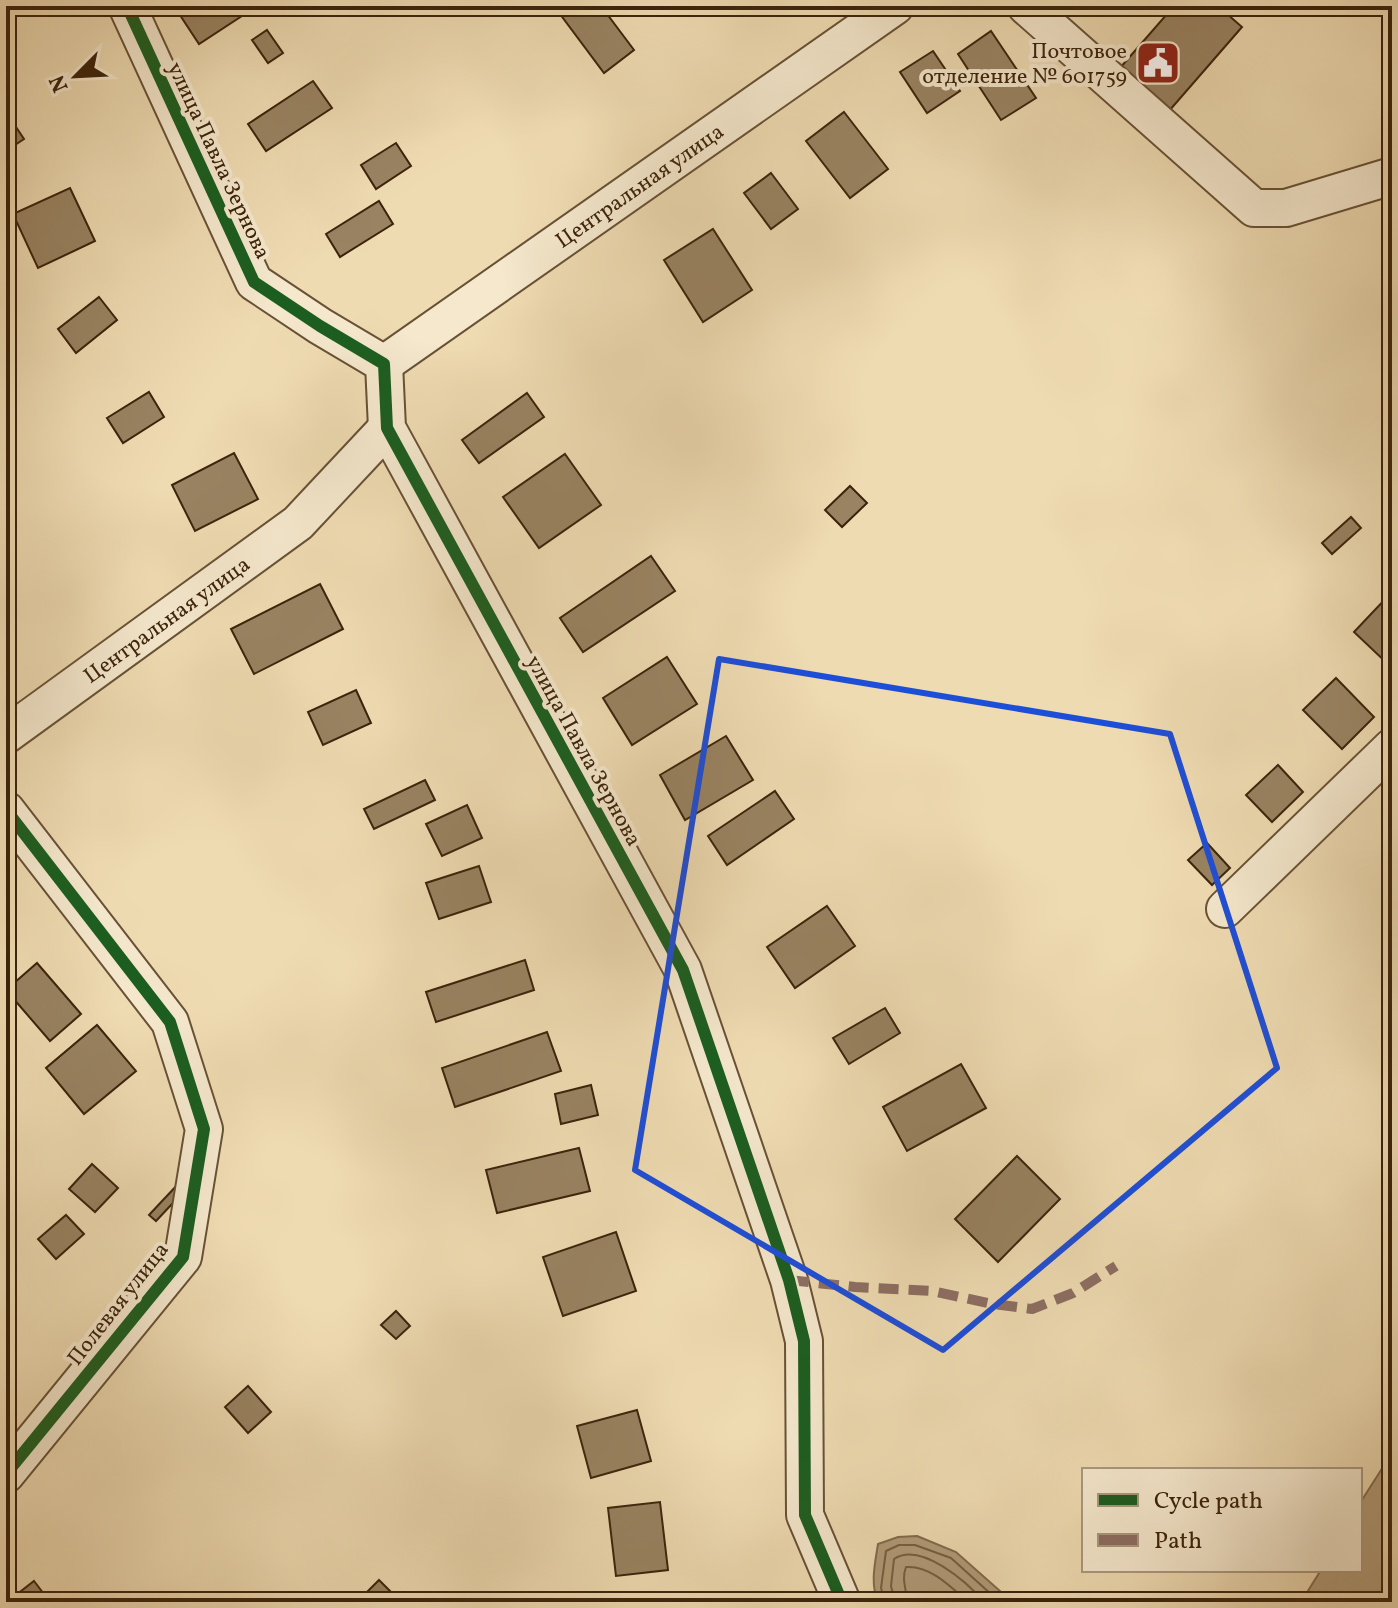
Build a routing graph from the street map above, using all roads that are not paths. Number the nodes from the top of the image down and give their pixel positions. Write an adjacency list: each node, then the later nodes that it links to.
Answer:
1 (127, 6): 5 (street, улица Павла Зернова)
2 (895, 6): 5 (street, Центральная улица)
3 (1026, 6): 4 (street)
4 (1392, 176)
5 (384, 364): 6 (street, улица Павла Зернова)
6 (387, 428): 7 (street, Центральная улица); 12 (street, улица Павла Зернова)
7 (6, 735)
8 (1392, 747): 10 (street)
9 (6, 810): 11 (street, Полевая улица)
10 (1225, 909)
11 (6, 1474)
12 (842, 1602)

